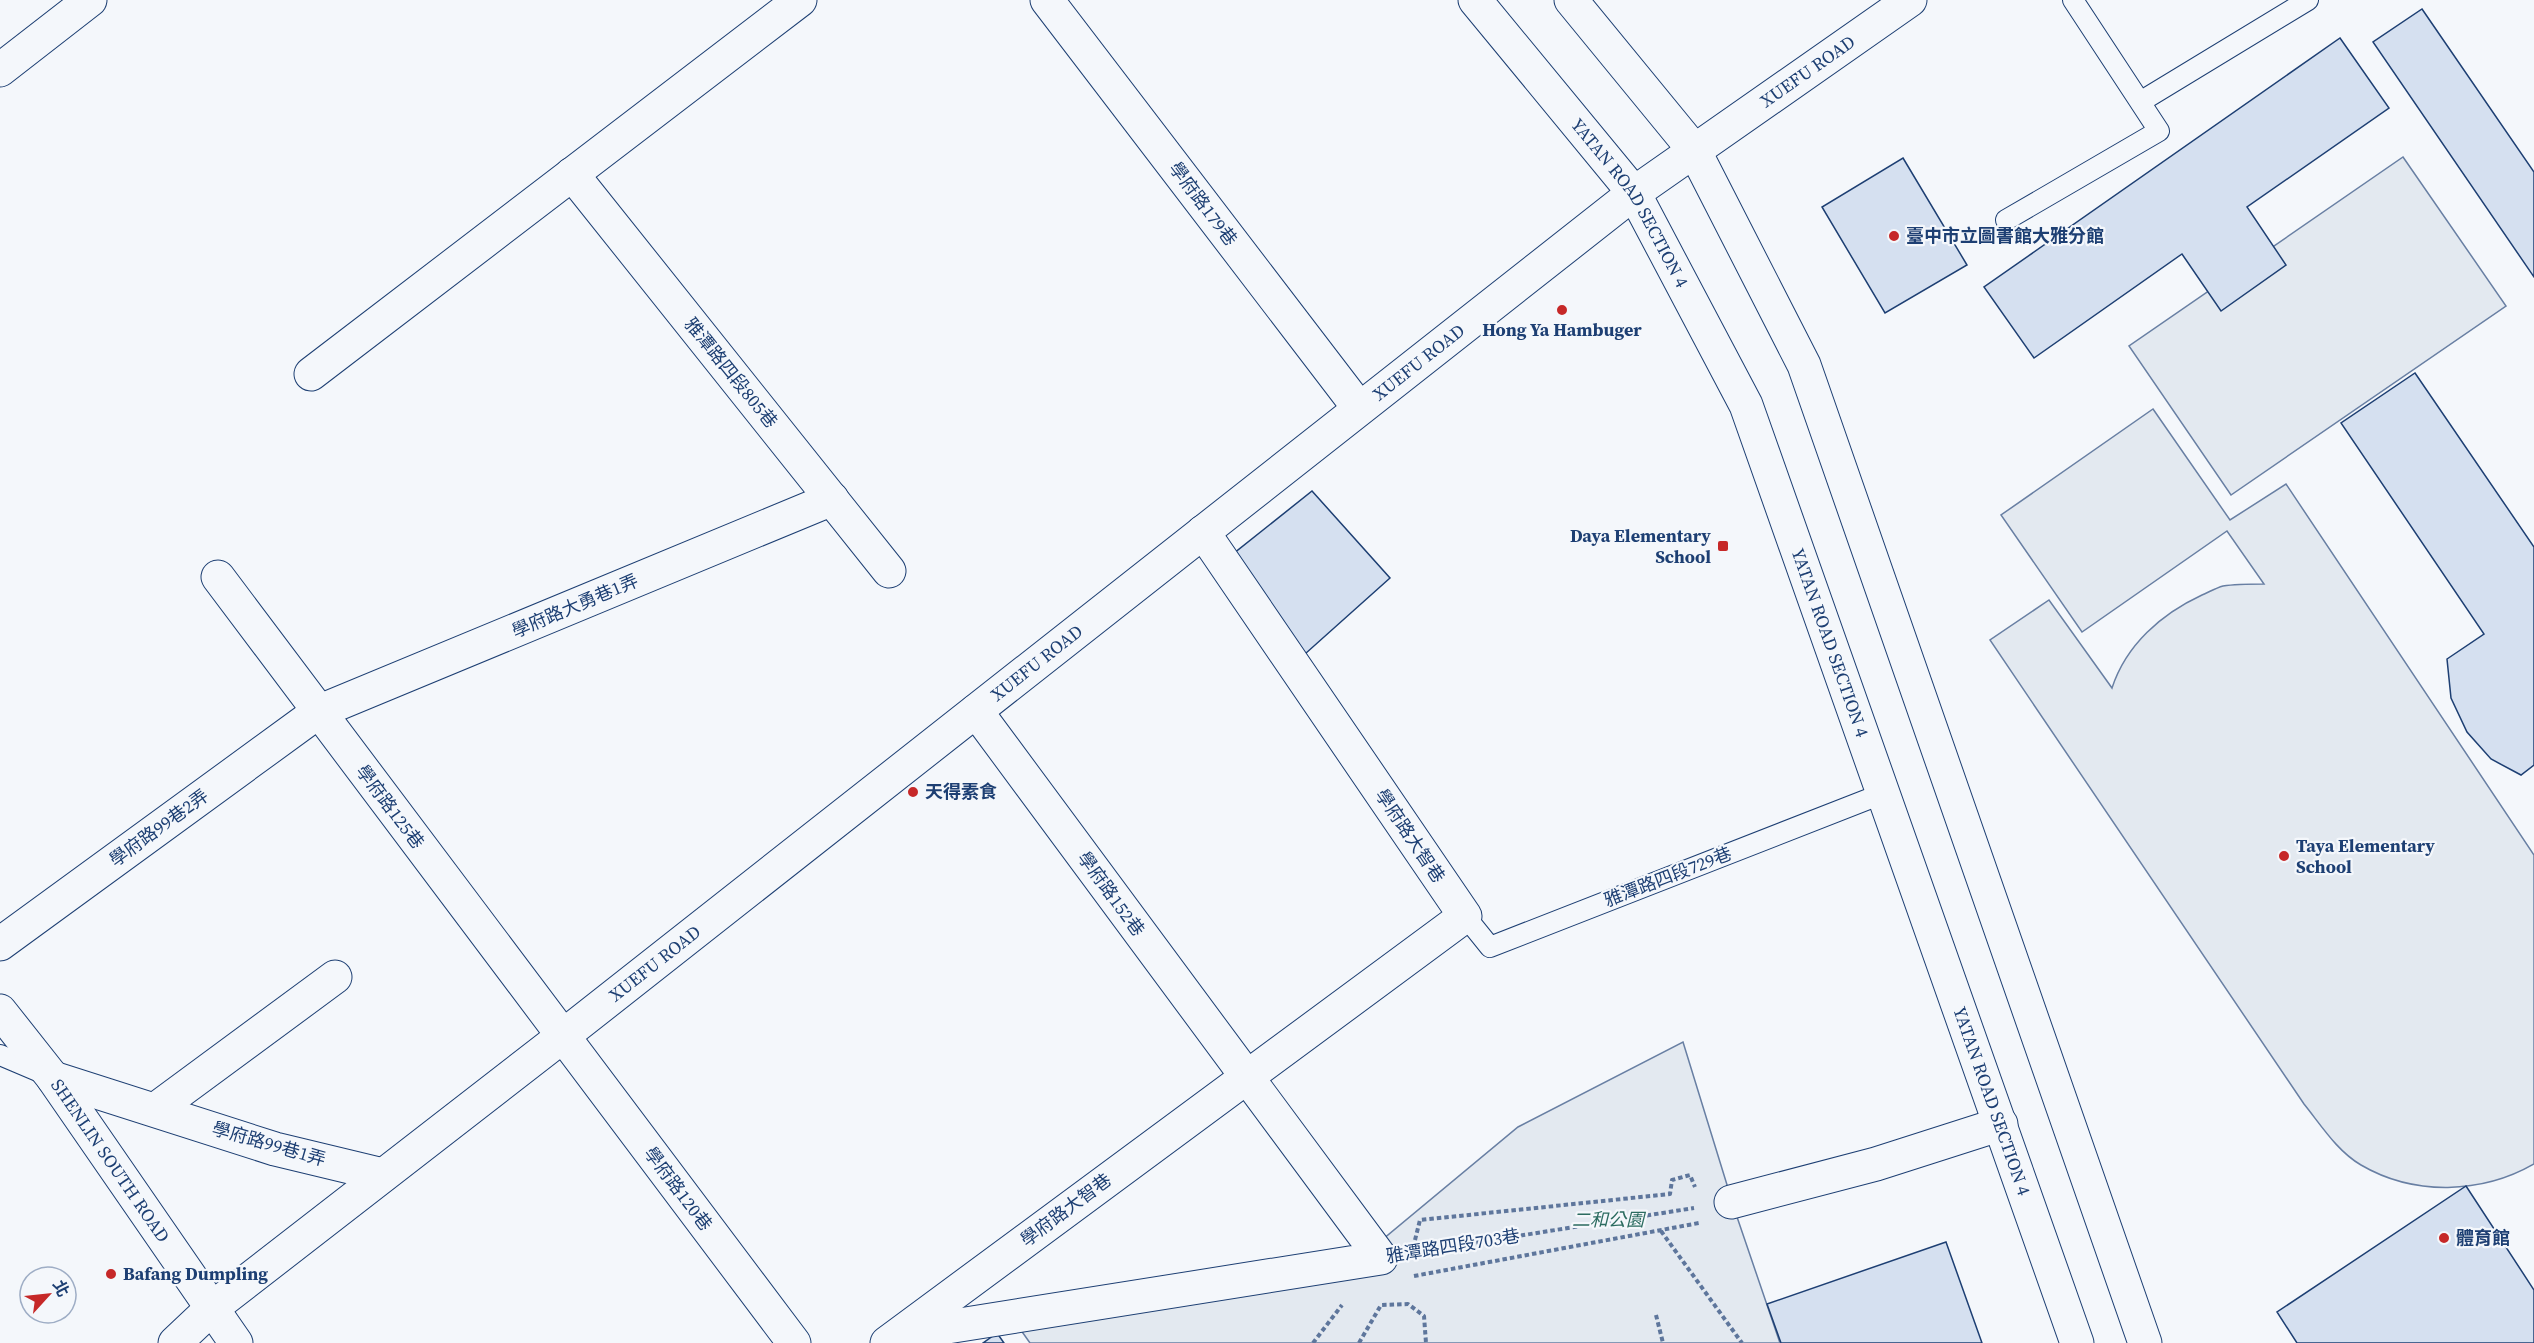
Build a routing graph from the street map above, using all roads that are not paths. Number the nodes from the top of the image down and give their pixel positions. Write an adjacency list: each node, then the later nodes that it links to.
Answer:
1 (90, 0): 9 (street)
2 (800, 0): 12 (street)
3 (1047, 0): 16 (street, 學府路179巷)
4 (1475, 0): 13 (street, YATAN ROAD SECTION 4)
5 (1571, 0): 11 (street)
6 (1910, 0): 11 (street, XUEFU ROAD)
7 (2073, 0): 10 (lane)
8 (2308, 0): 10 (lane)
9 (0, 70)
10 (2140, 102): 14 (lane)
11 (1694, 150): 13 (street, XUEFU ROAD); 42 (street)
12 (572, 174): 15 (street); 17 (street, 雅潭路四段805巷)
13 (1634, 193): 16 (street, XUEFU ROAD); 23 (street, YATAN ROAD SECTION 4)
14 (2006, 220)
15 (311, 374)
16 (1359, 408): 18 (street, XUEFU ROAD)
17 (832, 500): 19 (street, 雅潭路四段805巷); 22 (street, 學府路大勇巷1弄)
18 (1203, 532): 21 (street, XUEFU ROAD); 24 (street, 學府路大智巷)
19 (889, 572)
20 (218, 577): 22 (street, 學府路125巷)
21 (976, 711): 28 (street, XUEFU ROAD); 31 (street, 學府路152巷)
22 (318, 712): 25 (street, 學府路99巷2弄); 28 (street, 學府路125巷)
23 (1884, 793): 24 (lane, 雅潭路四段729巷); 33 (street, YATAN ROAD SECTION 4)
24 (1464, 916): 31 (street, 學府路大智巷)
25 (0, 944)
26 (335, 977): 32 (street)
27 (0, 1011): 30 (street, SHENLIN SOUTH ROAD)
28 (562, 1035): 34 (street, XUEFU ROAD); 40 (street, 學府路120巷)
29 (0, 1055): 30 (lane)
30 (53, 1077): 32 (street, 學府路99巷1弄); 36 (street, SHENLIN SOUTH ROAD)
31 (1245, 1078): 37 (street, 學府路大智巷); 37 (street, 雅潭路四段703巷)
32 (156, 1109): 34 (street, 學府路99巷1弄)
33 (2001, 1124): 35 (street); 41 (street, YATAN ROAD SECTION 4)
34 (383, 1175): 36 (street, XUEFU ROAD)
35 (1716, 1204)
36 (211, 1308): 38 (street, XUEFU ROAD); 39 (street, SHENLIN SOUTH ROAD)
37 (893, 1339)
38 (175, 1343)
39 (236, 1343)
40 (794, 1343)
41 (2077, 1343)
42 (2145, 1343)

